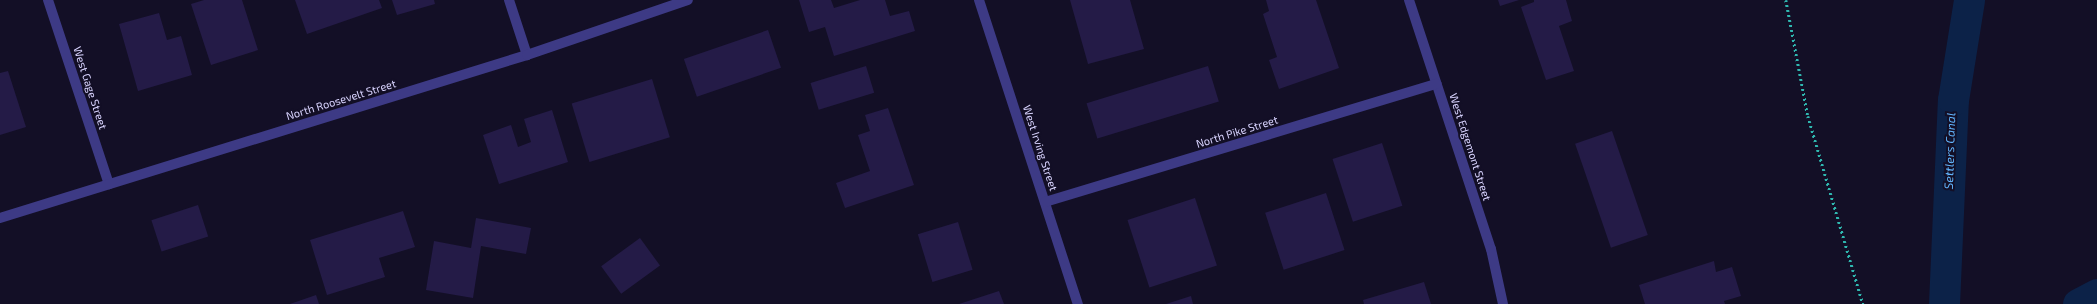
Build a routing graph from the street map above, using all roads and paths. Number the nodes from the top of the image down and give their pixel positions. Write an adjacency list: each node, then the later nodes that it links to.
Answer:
1 (48, 0): 9 (street, West Gage Street)
2 (509, 0): 7 (street)
3 (688, 0): 7 (street, North Roosevelt Street)
4 (979, 0): 10 (street, West Irving Street)
5 (1409, 0): 8 (street, West Edgemont Street)
6 (1786, 0): 14 (path)
7 (526, 55): 9 (street, North Roosevelt Street)
8 (1436, 84): 10 (street, North Pike Street); 13 (street, West Edgemont Street)
9 (109, 184): 11 (street, North Roosevelt Street)
10 (1045, 202): 12 (street, West Irving Street)
11 (0, 218)
12 (1078, 304)
13 (1503, 304)
14 (1863, 304)

